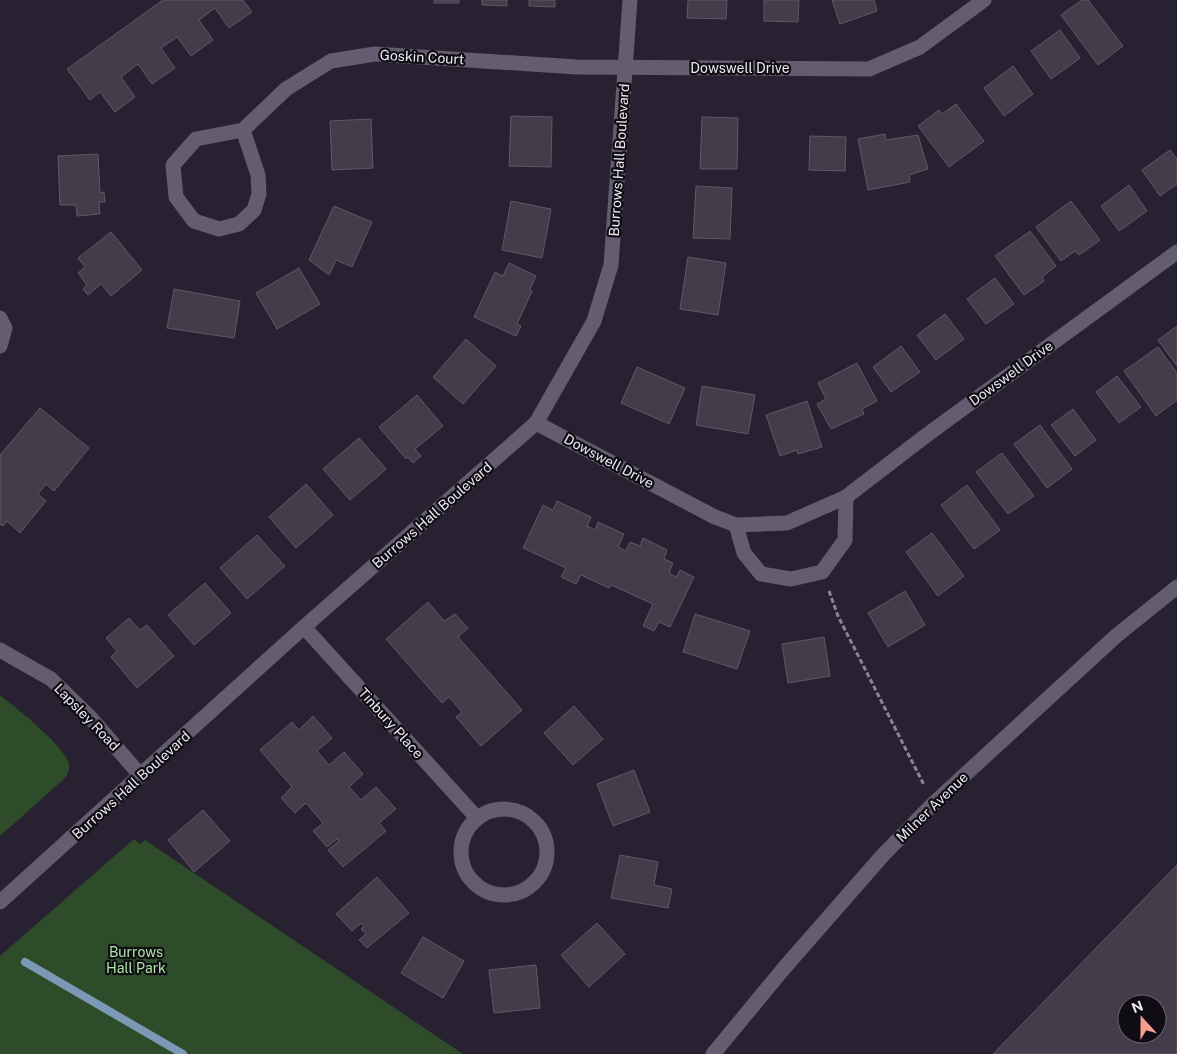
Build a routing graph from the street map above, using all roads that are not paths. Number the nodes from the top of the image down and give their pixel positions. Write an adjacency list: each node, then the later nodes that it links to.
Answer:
1 (630, 0): 3 (street, Burrows Hall Boulevard)
2 (984, 0): 3 (street, Dowswell Drive)
3 (626, 68): 4 (street, Goskin Court); 8 (street, Burrows Hall Boulevard)
4 (243, 130): 4 (street)
5 (1177, 252): 9 (street, Dowswell Drive)
6 (0, 318): 7 (street)
7 (0, 346)
8 (536, 423): 10 (street, Dowswell Drive); 12 (street, Burrows Hall Boulevard)
9 (846, 497): 10 (street, Dowswell Drive); 10 (street)
10 (736, 525)
11 (1177, 587): 17 (street, Milner Avenue)
12 (304, 627): 14 (street, Burrows Hall Boulevard); 15 (street, Tinbury Place)
13 (0, 650): 14 (street, Lapsley Road)
14 (141, 776): 16 (street, Burrows Hall Boulevard)
15 (476, 818): 15 (street)
16 (0, 902)
17 (713, 1054)

